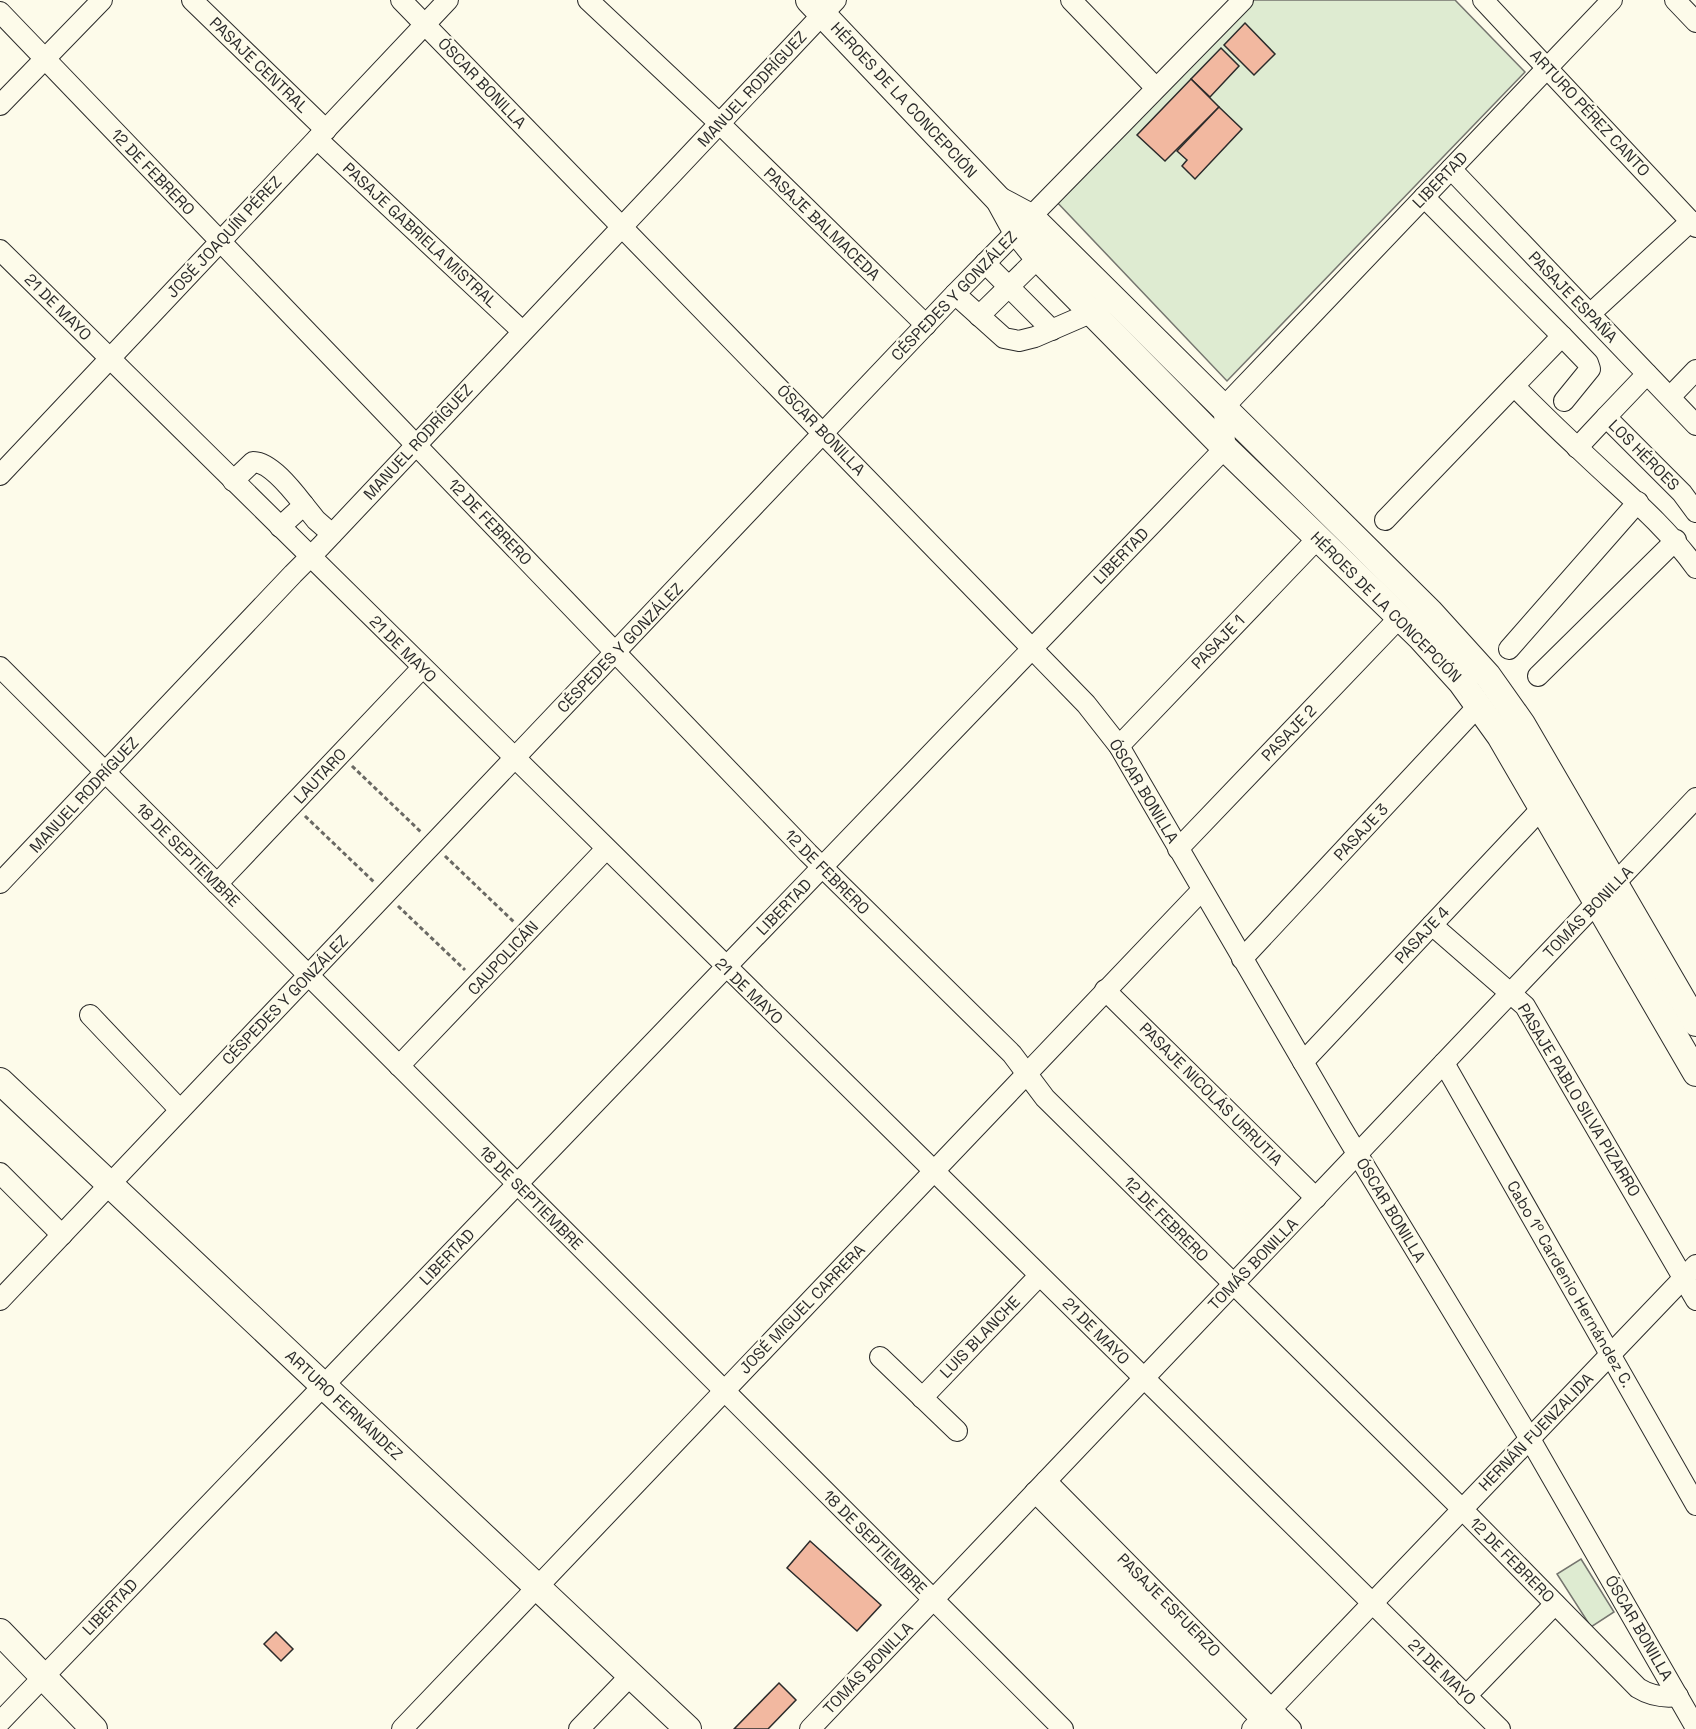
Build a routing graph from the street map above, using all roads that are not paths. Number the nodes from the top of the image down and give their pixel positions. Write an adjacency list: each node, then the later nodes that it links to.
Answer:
1 (102, 0): 15 (street)
2 (192, 0): 20 (street, PASAJE CENTRAL)
3 (401, 0): 14 (street, ÓSCAR BONILLA)
4 (448, 0): 14 (street, JOSÉ JOAQUÍN PÉREZ)
5 (588, 0): 19 (street, PASAJE BALMACEDA)
6 (1071, 0): 17 (street)
7 (1243, 0): 17 (street, CÉSPEDES Y GONZÁLEZ)
8 (1483, 0): 16 (street, ARTURO PÉREZ CANTO)
9 (1612, 0): 16 (street, LIBERTAD)
10 (1675, 0): 13 (street)
11 (822, 5): 19 (street, MANUEL RODRÍGUEZ); 23 (main road, HÉROES DE LA CONCEPCIÓN)
12 (0, 12): 15 (street, 12 DE FEBRERO)
13 (1696, 22)
14 (425, 24): 20 (street, JOSÉ JOAQUÍN PÉREZ); 25 (street, ÓSCAR BONILLA)
15 (44, 59): 18 (street); 26 (street, 12 DE FEBRERO)
16 (1547, 68): 21 (street, LIBERTAD); 24 (street, ARTURO PÉREZ CANTO)
17 (1156, 87): 23 (street, CÉSPEDES Y GONZÁLEZ)
18 (0, 105)
19 (719, 123): 25 (street, MANUEL RODRÍGUEZ); 36 (street, PASAJE BALMACEDA)
20 (321, 134): 26 (street, JOSÉ JOAQUÍN PÉREZ); 38 (street, PASAJE GABRIELA MISTRAL)
21 (1451, 169): 22 (street, LIBERTAD); 34 (street, PASAJE ESPAÑA)
22 (1424, 197): 39 (street); 46 (street, LIBERTAD)
23 (1024, 224): 28 (main road, HÉROES DE LA CONCEPCIÓN); 29 (street, CÉSPEDES Y GONZÁLEZ); 32 (main road, HÉROES DE LA CONCEPCIÓN)
24 (1693, 224): 34 (street)
25 (622, 226): 38 (street, MANUEL RODRÍGUEZ); 49 (street, ÓSCAR BONILLA)
26 (220, 242): 40 (street, JOSÉ JOAQUÍN PÉREZ); 50 (street, 12 DE FEBRERO)
27 (0, 250): 40 (street, 21 DE MAYO)
28 (1038, 258): 30 (street); 33 (main road, HÉROES DE LA CONCEPCIÓN)
29 (985, 264): 30 (street); 31 (street, CÉSPEDES Y GONZÁLEZ)
30 (1009, 286): 35 (street); 37 (street)
31 (955, 294): 35 (street); 36 (street, CÉSPEDES Y GONZÁLEZ)
32 (1116, 300): 33 (street); 46 (main road, HÉROES DE LA CONCEPCIÓN)
33 (1092, 314): 37 (street); 51 (main road, HÉROES DE LA CONCEPCIÓN)
34 (1590, 314): 42 (street, PASAJE ESPAÑA)
35 (980, 316): 37 (street)
36 (926, 325): 49 (street, CÉSPEDES Y GONZÁLEZ)
37 (1052, 330)
38 (522, 331): 50 (street, MANUEL RODRÍGUEZ)
39 (1562, 336): 43 (street); 45 (street)
40 (110, 359): 53 (street, JOSÉ JOAQUÍN PÉREZ); 54 (street, 21 DE MAYO)
41 (1696, 370): 44 (street)
42 (1647, 374): 44 (street, PASAJE ESPAÑA); 47 (street, LOS HÉROES)
43 (1514, 386): 52 (street); 58 (street)
44 (1670, 397): 48 (street, PASAJE ESPAÑA)
45 (1564, 401)
46 (1224, 407): 51 (street); 82 (main road, HÉROES DE LA CONCEPCIÓN)
47 (1606, 417): 52 (street); 57 (street, LOS HÉROES)
48 (1696, 425)
49 (824, 433): 66 (street, ÓSCAR BONILLA); 68 (street, CÉSPEDES Y GONZÁLEZ)
50 (415, 445): 60 (street, MANUEL RODRÍGUEZ); 68 (street, 12 DE FEBRERO)
51 (1225, 448): 61 (main road, HÉROES DE LA CONCEPCIÓN); 66 (street, LIBERTAD)
52 (1577, 448): 55 (street)
53 (0, 475)
54 (233, 481): 56 (street); 59 (street, 21 DE MAYO)
55 (1638, 502): 62 (street); 67 (street)
56 (304, 505): 59 (street); 60 (street)
57 (1696, 512)
58 (1384, 520)
59 (280, 527): 63 (street, 21 DE MAYO)
60 (332, 534): 63 (street, MANUEL RODRÍGUEZ)
61 (1318, 538): 65 (main road, HÉROES DE LA CONCEPCIÓN); 73 (street, PASAJE 1)
62 (1676, 540): 64 (street); 71 (street)
63 (310, 556): 70 (street, 21 DE MAYO); 75 (street, MANUEL RODRÍGUEZ)
64 (1696, 568)
65 (1400, 617): 72 (main road, HÉROES DE LA CONCEPCIÓN); 79 (street, PASAJE 2)
66 (1032, 648): 73 (street, ÓSCAR BONILLA); 80 (street, LIBERTAD)
67 (1509, 649)
68 (615, 653): 74 (street, CÉSPEDES Y GONZÁLEZ); 80 (street, 12 DE FEBRERO)
69 (0, 667): 75 (street, 18 DE SEPTIEMBRE)
70 (422, 668): 74 (street, 21 DE MAYO); 83 (street, LAUTARO)
71 (1538, 676)
72 (1479, 705): 76 (main road, HÉROES DE LA CONCEPCIÓN); 87 (street, PASAJE 3)
73 (1119, 746): 79 (street, ÓSCAR BONILLA)
74 (514, 759): 78 (street, 21 DE MAYO); 89 (street, CÉSPEDES Y GONZÁLEZ)
75 (105, 772): 81 (street, MANUEL RODRÍGUEZ); 83 (street, 18 DE SEPTIEMBRE)
76 (1542, 808): 85 (main road, HÉROES DE LA CONCEPCIÓN); 86 (street, PASAJE 4)
77 (1693, 808): 82 (street, TOMÁS BONILLA)
78 (606, 849): 88 (street, 21 DE MAYO); 96 (street, CAUPOLICÁN)
79 (1178, 849): 84 (street, ÓSCAR BONILLA)
80 (822, 868): 88 (street, LIBERTAD); 98 (street, 12 DE FEBRERO)
81 (0, 883)
82 (1615, 883): 85 (street, TOMÁS BONILLA); 93 (main road, HÉROES DE LA CONCEPCIÓN)
83 (217, 884): 89 (street, 18 DE SEPTIEMBRE)
84 (1202, 890): 87 (street, ÓSCAR BONILLA); 90 (street, JOSÉ MIGUEL CARRERA)
85 (1597, 903): 91 (street, TOMÁS BONILLA); 97 (main road, HÉROES DE LA CONCEPCIÓN)
86 (1432, 925): 91 (street, PASAJE PABLO SILVA PIZARRO); 94 (street, PASAJE 4)
87 (1242, 959): 94 (street, ÓSCAR BONILLA)
88 (725, 967): 102 (street, 21 DE MAYO); 105 (street, LIBERTAD)
89 (309, 976): 96 (street, 18 DE SEPTIEMBRE); 100 (street, CÉSPEDES Y GONZÁLEZ)
90 (1106, 990): 98 (street, JOSÉ MIGUEL CARRERA); 106 (street, PASAJE NICOLÁS URRUTIA)
91 (1511, 992): 95 (street, TOMÁS BONILLA); 108 (street, PASAJE PABLO SILVA PIZARRO)
92 (90, 1015): 100 (street)
93 (1696, 1023)
94 (1303, 1062): 101 (street, ÓSCAR BONILLA)
95 (1444, 1063): 101 (street, TOMÁS BONILLA); 113 (street, Cabo 1º Cardenio Hernández C.)
96 (399, 1066): 105 (street, 18 DE SEPTIEMBRE)
97 (1696, 1073)
98 (1026, 1074): 102 (street, JOSÉ MIGUEL CARRERA); 110 (street, 12 DE FEBRERO)
99 (0, 1081): 104 (main road, ARTURO FERNÁNDEZ)
100 (180, 1110): 104 (street, CÉSPEDES Y GONZÁLEZ)
101 (1357, 1154): 106 (street, TOMÁS BONILLA); 120 (street, ÓSCAR BONILLA)
102 (933, 1171): 109 (street, 21 DE MAYO); 117 (street, JOSÉ MIGUEL CARRERA)
103 (0, 1173): 107 (street)
104 (110, 1184): 107 (street, CÉSPEDES Y GONZÁLEZ); 116 (main road, ARTURO FERNÁNDEZ)
105 (517, 1184): 116 (street, LIBERTAD); 117 (street, 18 DE SEPTIEMBRE)
106 (1316, 1198): 110 (street, TOMÁS BONILLA)
107 (62, 1235): 111 (street, CÉSPEDES Y GONZÁLEZ)
108 (1690, 1272): 112 (street, PASAJE PABLO SILVA PIZARRO); 113 (street, HERNÁN FUENZALIDA)
109 (1039, 1276): 115 (street, 21 DE MAYO); 118 (street, LUIS BLANCHE)
110 (1233, 1285): 115 (street, TOMÁS BONILLA); 123 (street, 12 DE FEBRERO)
111 (0, 1300)
112 (1696, 1300)
113 (1610, 1354): 120 (street, HERNÁN FUENZALIDA); 122 (street, Cabo 1º Cardenio Hernández C.)
114 (880, 1357): 118 (street)
115 (1143, 1378): 121 (street, TOMÁS BONILLA); 126 (street, 21 DE MAYO)
116 (323, 1385): 124 (main road, ARTURO FERNÁNDEZ); 130 (street, LIBERTAD)
117 (724, 1390): 124 (street, JOSÉ MIGUEL CARRERA); 125 (street, 18 DE SEPTIEMBRE)
118 (922, 1398): 119 (street)
119 (957, 1431)
120 (1530, 1438): 123 (street, HERNÁN FUENZALIDA); 132 (street, ÓSCAR BONILLA)
121 (1041, 1487): 125 (street, TOMÁS BONILLA); 134 (street, PASAJE ESFUERZO)
122 (1696, 1504)
123 (1462, 1509): 126 (street, HERNÁN FUENZALIDA); 127 (street, 12 DE FEBRERO)
124 (537, 1586): 129 (main road, ARTURO FERNÁNDEZ); 137 (street, JOSÉ MIGUEL CARRERA)
125 (933, 1600): 140 (street, TOMÁS BONILLA); 141 (street, 18 DE SEPTIEMBRE)
126 (1372, 1603): 131 (street, 21 DE MAYO); 134 (street, HERNÁN FUENZALIDA)
127 (1555, 1604): 131 (street); 132 (street, 12 DE FEBRERO)
128 (0, 1632): 130 (main road)
129 (631, 1675): 138 (street); 139 (main road, ARTURO FERNÁNDEZ)
130 (43, 1676): 133 (street, LIBERTAD); 136 (main road)
131 (1466, 1696): 143 (street, 21 DE MAYO)
132 (1678, 1696): 135 (street, ÓSCAR BONILLA)
133 (0, 1722)
134 (1264, 1722): 142 (street, PASAJE ESFUERZO)
135 (1696, 1728)
136 (94, 1729)
137 (402, 1729)
138 (579, 1729)
139 (688, 1729)
140 (810, 1729)
141 (1063, 1729)
142 (1291, 1729)
143 (1500, 1729)

